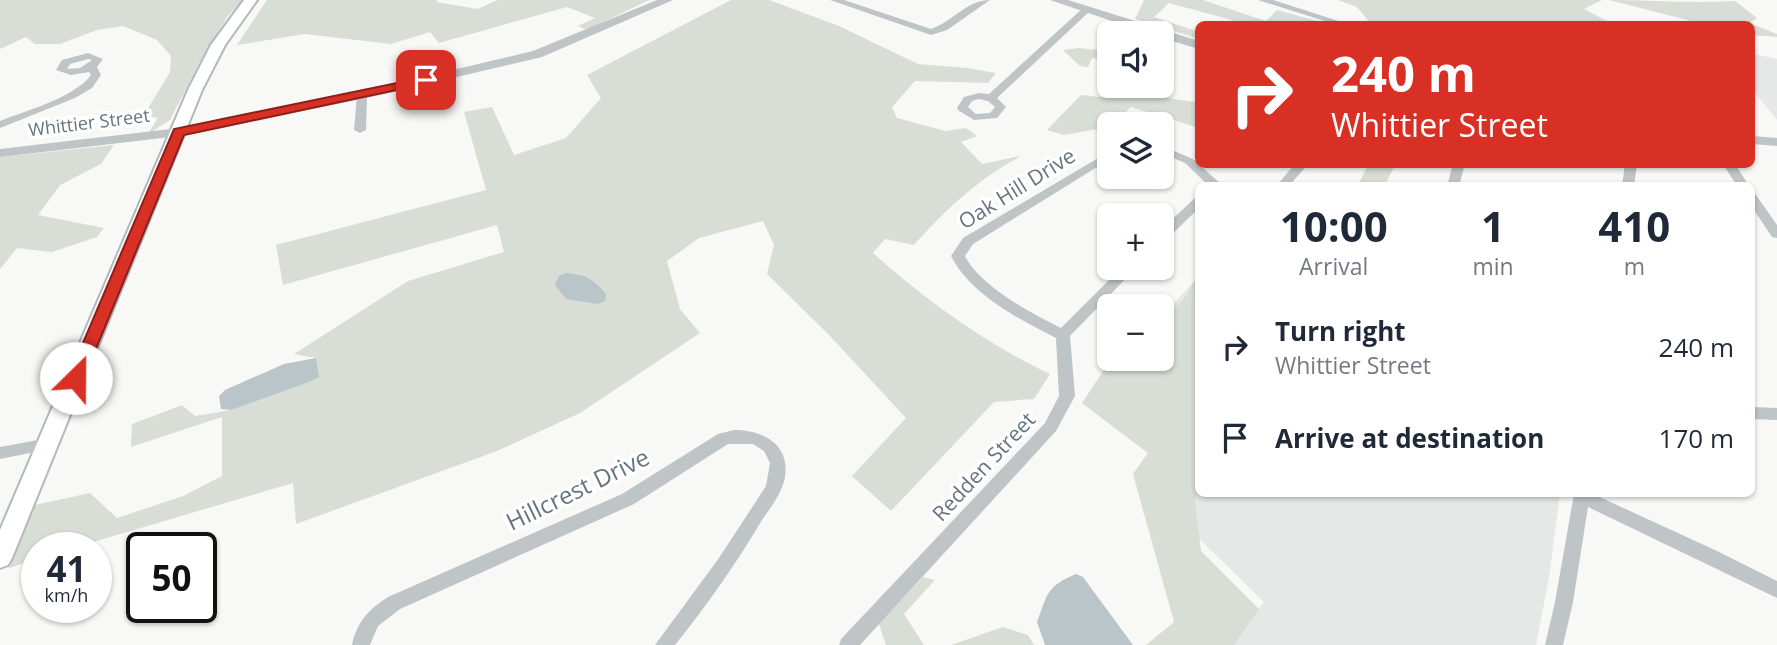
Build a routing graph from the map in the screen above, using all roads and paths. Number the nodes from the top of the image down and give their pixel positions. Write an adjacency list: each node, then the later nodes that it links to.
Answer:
1 (251, 0): 17 (main road)
2 (667, 0): 13 (street, Whittier Street)
3 (835, 0): 4 (street)
4 (985, 0)
5 (1056, 0): 7 (street)
6 (1263, 0): 9 (street)
7 (1086, 10): 8 (street); 14 (street)
8 (1120, 21)
9 (1333, 21)
10 (1174, 38): 11 (street)
11 (1195, 44)
12 (92, 67): 15 (street)
13 (362, 95): 16 (street); 17 (street, Whittier Street)
14 (991, 98)
15 (0, 125)
16 (360, 130)
17 (179, 132): 20 (street, Whittier Street); 36 (main road)
18 (1755, 140): 19 (street)
19 (1777, 142)
20 (0, 153)
21 (1174, 154): 23 (street)
22 (1097, 161): 33 (street, Oak Hill Drive)
23 (1195, 166)
24 (1197, 168): 26 (street)
25 (1298, 168): 27 (street)
26 (1214, 182)
27 (1286, 182)
28 (1755, 202): 31 (street)
29 (1195, 205): 30 (street)
30 (1174, 225)
31 (1777, 234)
32 (1117, 280): 33 (street)
33 (1063, 335): 44 (street, Redden Street)
34 (1755, 413): 35 (street)
35 (1777, 414)
36 (49, 444): 37 (street); 40 (main road)
37 (0, 453)
38 (1582, 497): 45 (street)
39 (1586, 497): 41 (street)
40 (0, 558)
41 (1777, 590)
42 (361, 645): 43 (street, Hillcrest Drive)
43 (664, 645)
44 (848, 645)
45 (1554, 645)

